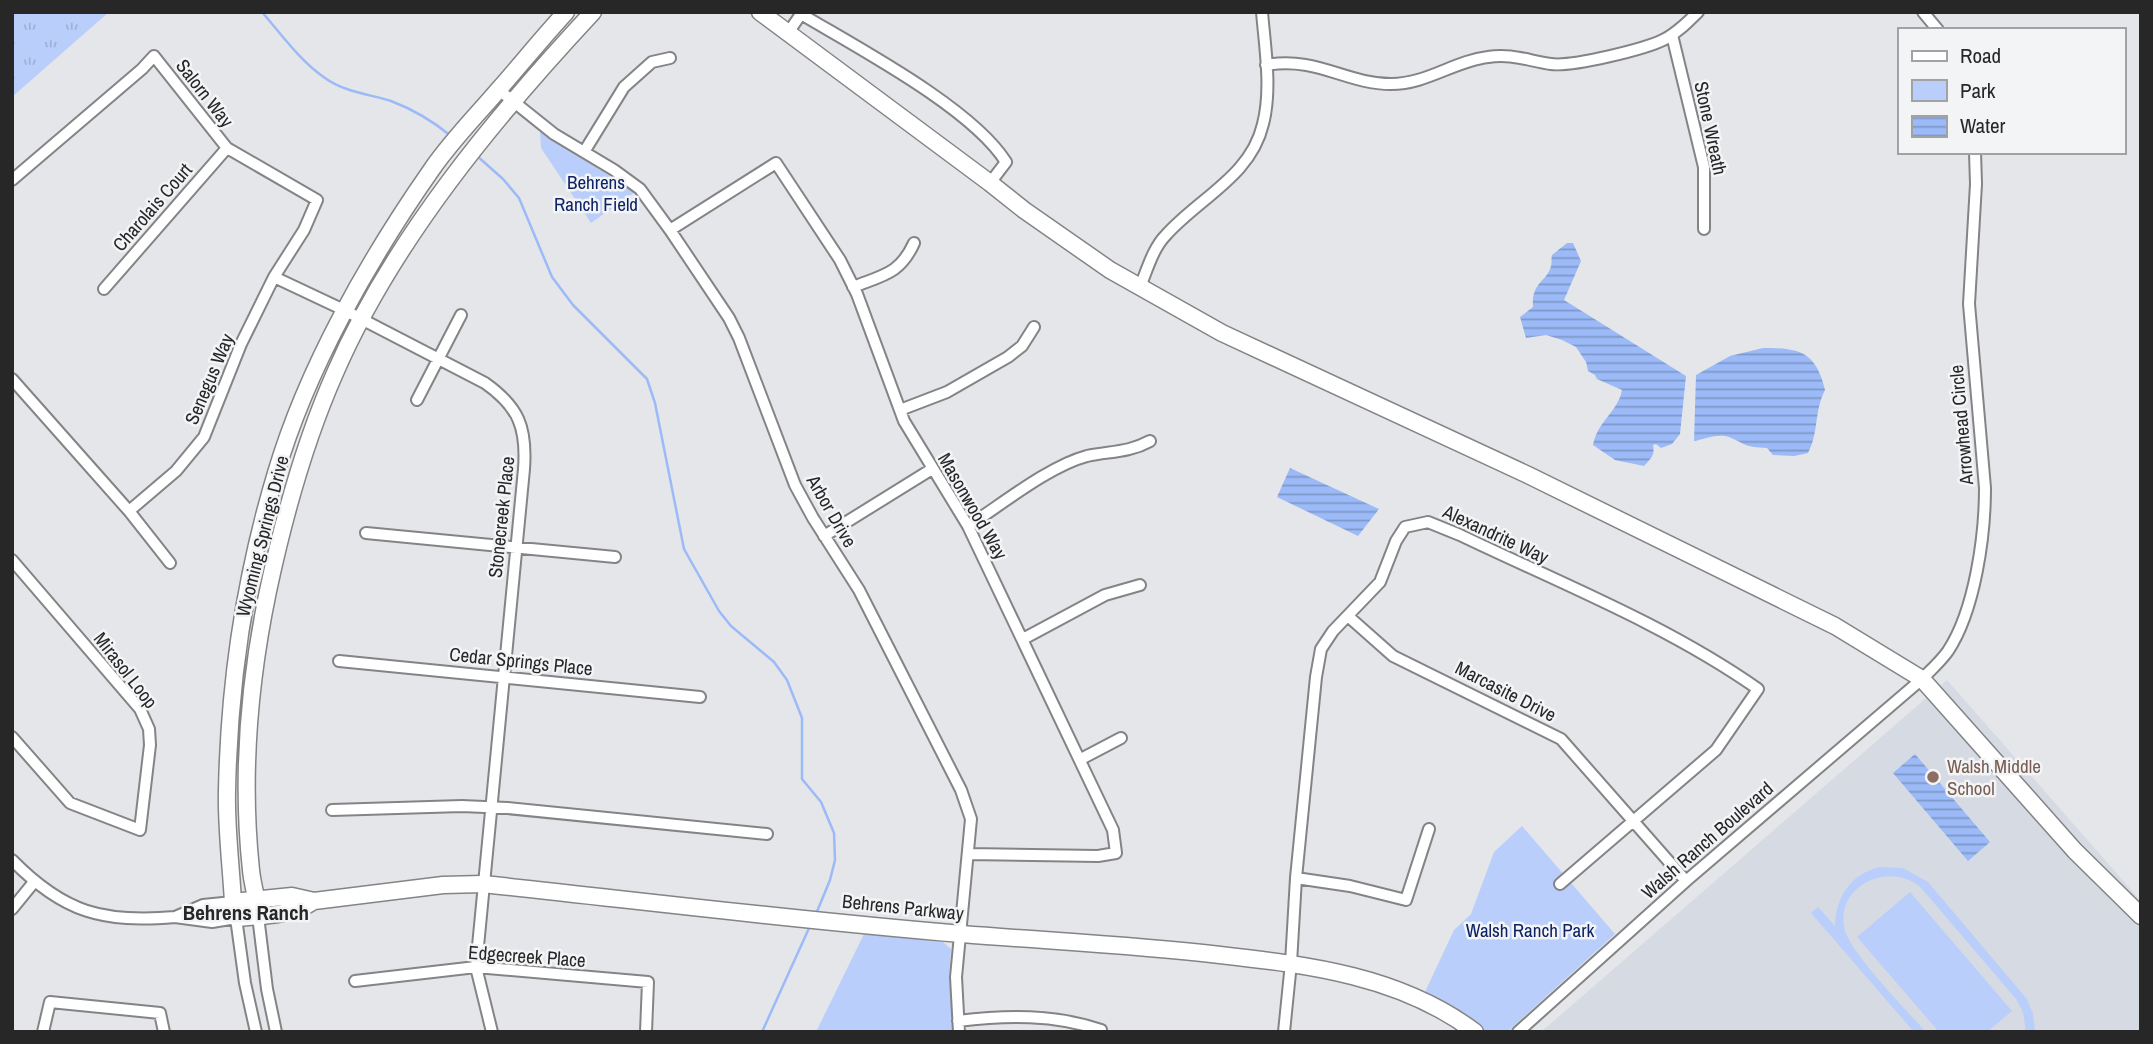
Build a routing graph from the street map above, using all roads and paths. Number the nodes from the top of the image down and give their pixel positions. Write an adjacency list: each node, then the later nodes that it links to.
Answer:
1 (566, 12): 12 (street, Wyoming Springs Drive)
2 (593, 12): 13 (street, Wyoming Springs Drive)
3 (760, 12): 8 (street)
4 (1262, 12): 11 (street)
5 (1698, 12): 9 (street)
6 (1923, 12): 7 (street)
7 (1936, 28)
8 (788, 33): 18 (street); 18 (street)
9 (1672, 35): 11 (street); 19 (street, Stone Wreath)
10 (670, 58): 15 (street)
11 (1266, 65): 23 (street)
12 (499, 90): 13 (street, Arbor Drive); 26 (street, Wyoming Springs Drive)
13 (514, 102): 15 (street, Arbor Drive); 28 (street, Wyoming Springs Drive)
14 (227, 148): 17 (street, Salorn Way); 22 (street, Salorn Way); 25 (street, Charolais Court)
15 (584, 152): 20 (street, Arbor Drive)
16 (1976, 154): 49 (street, Arrowhead Circle)
17 (12, 180)
18 (990, 183): 23 (street)
19 (1703, 229)
20 (670, 230): 24 (street, Masonwood Way); 39 (street, Arbor Drive)
21 (914, 243): 24 (street)
22 (274, 277): 26 (street); 36 (street, Senegus Way)
23 (1140, 287): 49 (street)
24 (853, 288): 33 (street, Masonwood Way)
25 (104, 289)
26 (344, 310): 28 (street); 68 (street, Wyoming Springs Drive)
27 (461, 314): 30 (street)
28 (361, 319): 30 (street, Stonecreek Place); 66 (street, Wyoming Springs Drive)
29 (1034, 327): 33 (street)
30 (438, 359): 32 (street); 40 (street, Stonecreek Place)
31 (12, 379): 36 (street)
32 (417, 400)
33 (900, 410): 35 (street, Masonwood Way)
34 (1150, 441): 37 (street)
35 (932, 469): 37 (street, Masonwood Way); 39 (street)
36 (129, 511): 43 (street)
37 (968, 526): 46 (street, Masonwood Way)
38 (366, 533): 40 (street)
39 (824, 536): 59 (street, Arbor Drive)
40 (516, 548): 41 (street); 48 (street, Stonecreek Place)
41 (615, 557)
42 (12, 560): 51 (street, Mirasol Loop)
43 (170, 562)
44 (1140, 585): 46 (street)
45 (1349, 617): 56 (street, Marcasite Drive); 56 (street, Alexandrite Way); 61 (street, Alexandrite Way)
46 (1023, 639): 53 (street, Masonwood Way)
47 (339, 660): 48 (street, Cedar Springs Place)
48 (503, 677): 50 (street, Cedar Springs Place); 54 (street, Stonecreek Place)
49 (1922, 679): 62 (street, Walsh Ranch Boulevard); 71 (street)
50 (700, 697)
51 (12, 737)
52 (1121, 738): 53 (street)
53 (1081, 759): 59 (street, Masonwood Way)
54 (490, 807): 55 (street); 58 (street); 64 (street, Stonecreek Place)
55 (332, 810)
56 (1633, 821): 62 (street, Marcasite Drive); 65 (street, Alexandrite Way)
57 (1429, 829): 61 (street)
58 (767, 834)
59 (968, 853): 74 (street, Arbor Drive)
60 (12, 860): 63 (street, Behrens Parkway)
61 (1296, 878): 75 (street, Alexandrite Way)
62 (1686, 881): 88 (street, Walsh Ranch Boulevard)
63 (34, 882): 69 (street); 72 (street, Behrens Parkway)
64 (483, 884): 67 (street, Behrens Parkway); 74 (street, Behrens Parkway); 76 (street, Stonecreek Place)
65 (1560, 884)
66 (257, 899): 67 (street, Behrens Parkway); 68 (street, Behrens Parkway); 70 (street, Wyoming Springs Drive)
67 (314, 901): 70 (street, Behrens Parkway)
68 (233, 902): 72 (street, Behrens Parkway); 73 (street, Wyoming Springs Drive)
69 (12, 909)
70 (258, 916): 73 (street, Behrens Parkway); 82 (street, Wyoming Springs Drive)
71 (2141, 916)
72 (175, 917): 73 (street, Behrens Parkway)
73 (236, 918): 81 (street, Wyoming Springs Drive)
74 (960, 934): 75 (street, Behrens Parkway); 78 (street, Arbor Drive)
75 (1291, 963): 86 (street, Alexandrite Way); 87 (street, Behrens Parkway)
76 (476, 967): 77 (street, Edgecreek Place); 83 (street, Stonecreek Place); 84 (street, Edgecreek Place)
77 (355, 981)
78 (958, 1027): 85 (street)
79 (43, 1032): 80 (street)
80 (164, 1032)
81 (256, 1032)
82 (276, 1032)
83 (492, 1032)
84 (646, 1032)
85 (1101, 1032)
86 (1284, 1032)
87 (1475, 1032)
88 (1518, 1032)

